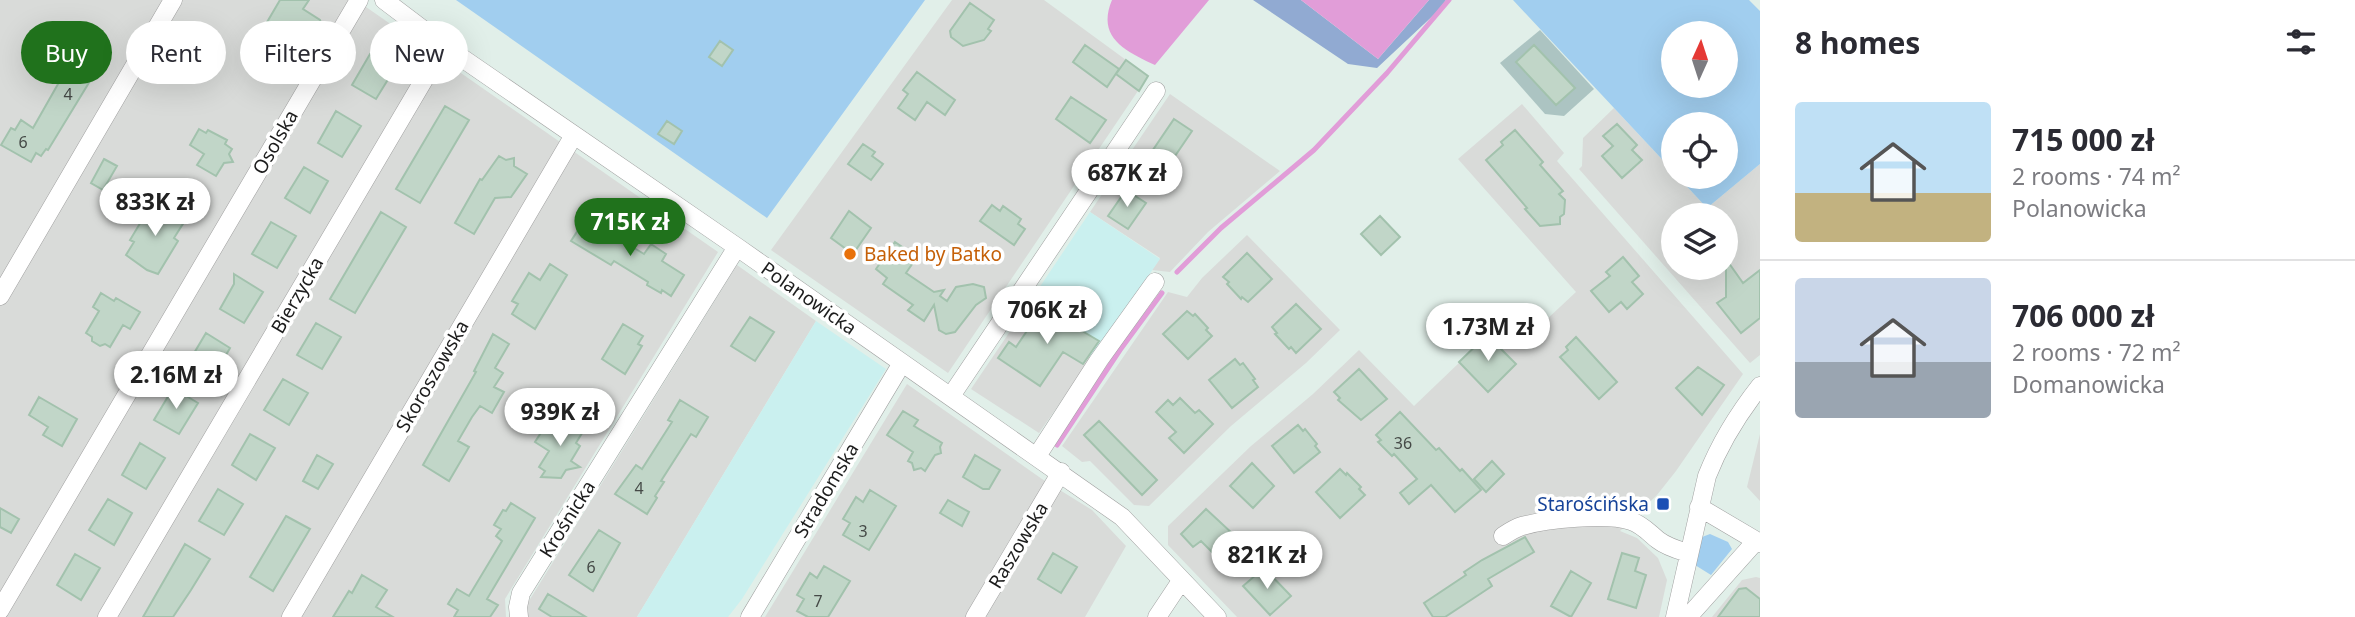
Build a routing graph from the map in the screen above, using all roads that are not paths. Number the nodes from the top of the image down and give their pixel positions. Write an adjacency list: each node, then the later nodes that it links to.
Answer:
1 (173, 0): 11 (street)
2 (359, 0): 22 (street, Osolska)
3 (384, 0): 4 (street, Polanowicka)
4 (412, 21)
5 (468, 62): 8 (street, Polanowicka)
6 (421, 84): 23 (street, Bierzycka)
7 (1156, 91): 14 (street)
8 (574, 135): 9 (street, Polanowicka); 24 (street, Skoroszowska)
9 (737, 247): 12 (street, Polanowicka); 25 (street, Krośnicka)
10 (1155, 282): 15 (street)
11 (0, 296)
12 (902, 363): 14 (street, Polanowicka); 26 (street, Stradomska)
13 (1760, 386): 17 (street)
14 (951, 396): 15 (street, Polanowicka)
15 (1037, 456): 16 (street, Polanowicka)
16 (1061, 472): 21 (street, Polanowicka); 27 (street, Raszowska)
17 (1699, 507): 19 (street); 20 (street)
18 (1503, 536): 20 (street)
19 (1758, 542): 31 (street)
20 (1688, 553): 30 (street)
21 (1181, 580): 28 (street); 29 (street, Polanowicka)
22 (0, 610)
23 (107, 617)
24 (291, 617)
25 (519, 617)
26 (750, 617)
27 (975, 617)
28 (1157, 617)
29 (1217, 617)
30 (1675, 617)
31 (1688, 617)

